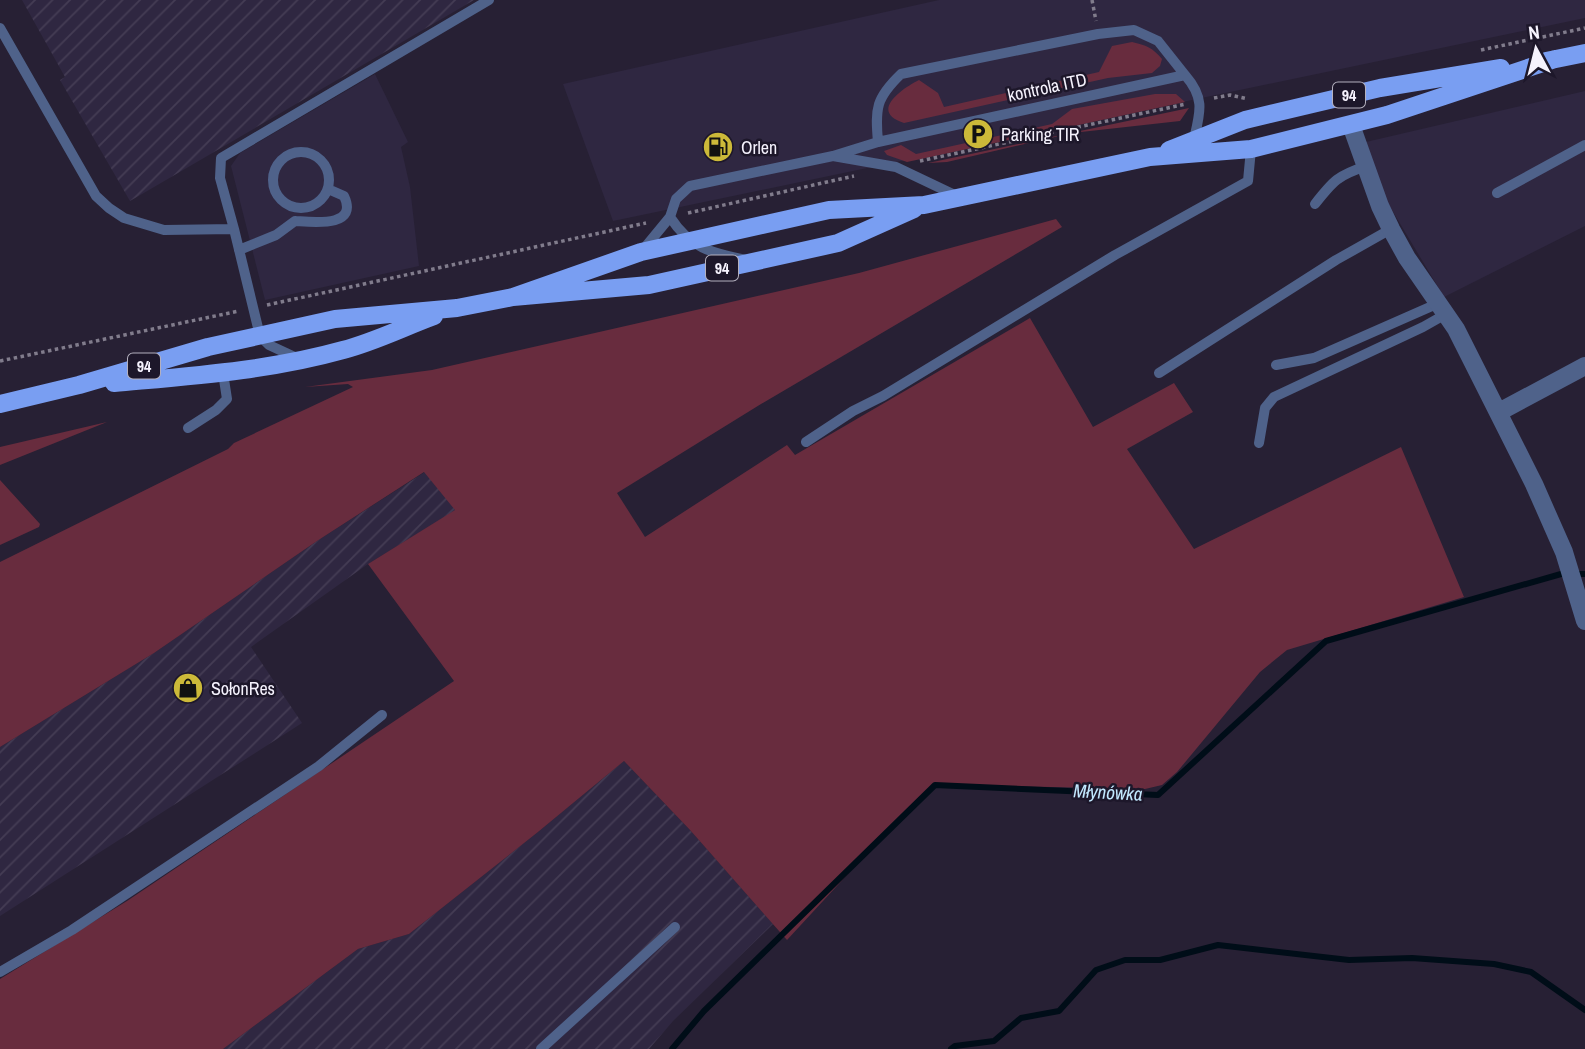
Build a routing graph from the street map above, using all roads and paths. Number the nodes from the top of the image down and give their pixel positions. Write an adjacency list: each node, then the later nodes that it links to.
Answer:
1 (489, 0): 27 (lane)
2 (1092, 0): 5 (path)
3 (0, 28): 27 (lane)
4 (1585, 28): 6 (path)
5 (1098, 34): 9 (lane); 13 (lane)
6 (1478, 51)
7 (1585, 53): 8 (main road, 94)
8 (1555, 59): 12 (main road, 94); 15 (main road, 94)
9 (1185, 75): 11 (lane); 13 (lane, kontrola ITD)
10 (1252, 100): 11 (path)
11 (1200, 101): 15 (lane); 19 (path)
12 (1351, 125): 16 (main road, 94); 18 (street)
13 (878, 142): 17 (lane, kontrola ITD)
14 (1585, 145): 22 (lane)
15 (1190, 148): 16 (main road, 94); 23 (main road, 94)
16 (1251, 149): 48 (lane)
17 (833, 156): 19 (lane); 26 (lane, kontrola ITD)
18 (1367, 166): 24 (lane); 28 (street)
19 (896, 167): 23 (lane)
20 (858, 175): 26 (path)
21 (328, 189): 21 (lane); 30 (lane)
22 (1497, 193)
23 (962, 198): 25 (main road, 94)
24 (1315, 204)
25 (923, 205): 29 (main road, 94); 32 (main road, 94)
26 (670, 217): 29 (lane); 31 (lane, kontrola ITD); 36 (path)
27 (234, 229): 30 (lane)
28 (1391, 229): 35 (street); 43 (lane)
29 (688, 241): 31 (main road, 94); 32 (lane)
30 (240, 250): 36 (lane)
31 (641, 252): 33 (main road, 94)
32 (751, 261): 33 (main road, 94)
33 (513, 297): 34 (main road, 94)
34 (457, 308): 37 (main road, 94); 38 (main road, 94)
35 (1442, 308): 40 (lane); 46 (street); 49 (lane)
36 (254, 309): 37 (lane); 39 (path)
37 (260, 336): 38 (lane); 44 (main road, 94)
38 (300, 359): 42 (main road, 94)
39 (0, 361)
40 (1276, 365)
41 (1585, 366): 46 (street)
42 (223, 373): 44 (main road, 94); 47 (lane)
43 (1159, 373)
44 (79, 385): 45 (main road, 94)
45 (0, 404)
46 (1499, 412): 50 (street)
47 (188, 428)
48 (806, 442)
49 (1259, 443)
50 (1585, 621)
51 (382, 715): 53 (lane)
52 (675, 927): 54 (lane)
53 (0, 972)
54 (541, 1049)

